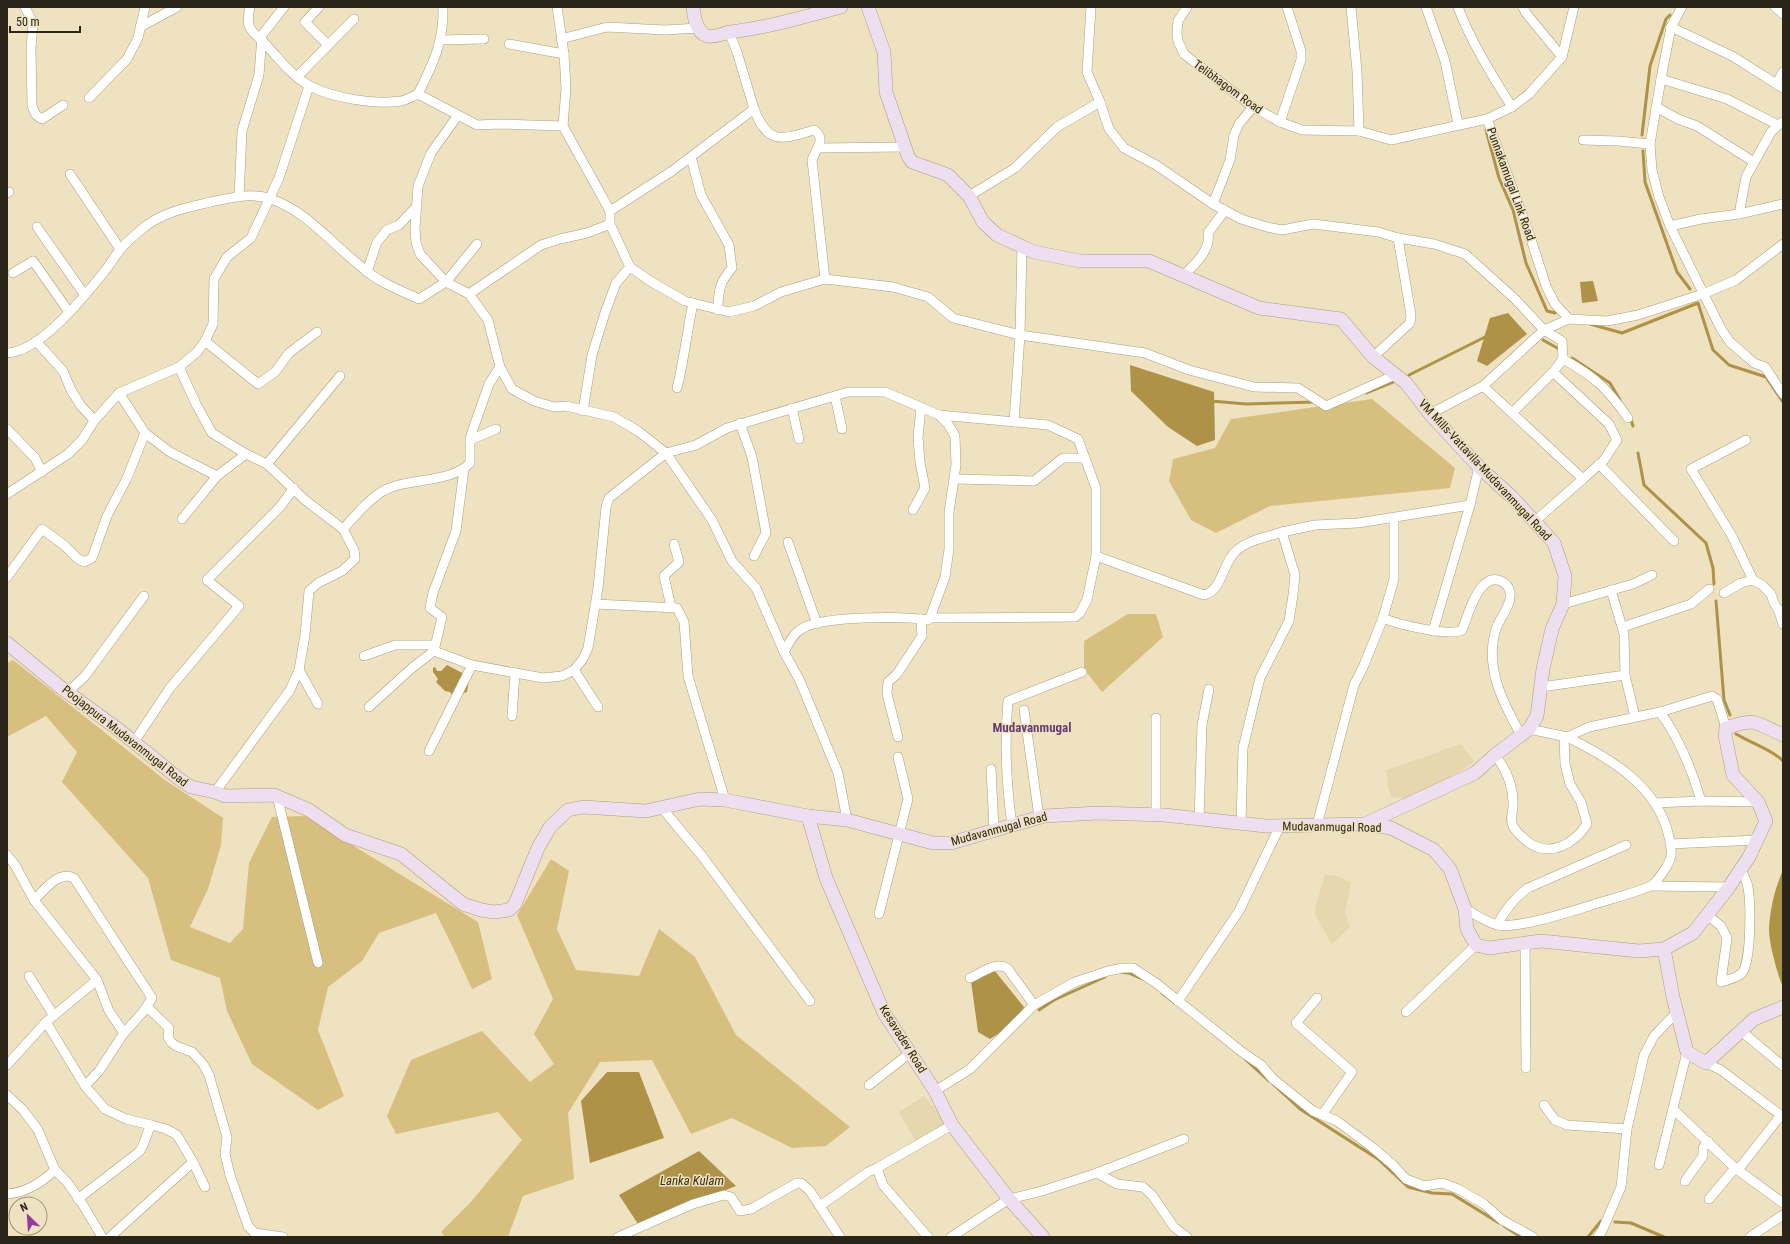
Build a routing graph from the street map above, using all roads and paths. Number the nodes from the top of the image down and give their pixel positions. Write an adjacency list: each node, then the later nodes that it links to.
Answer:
1 (24, 7): 44 (street)
2 (145, 7): 24 (street)
3 (177, 7): 24 (street)
4 (250, 7): 30 (street)
5 (284, 7): 30 (street)
6 (319, 7): 33 (street)
7 (443, 7): 31 (street)
8 (556, 7): 29 (street)
9 (693, 7): 26 (street)
10 (841, 7): 27 (street)
11 (868, 7): 58 (street, VM Mills-Vattavila-Mudavanmugal Road)
12 (1091, 7): 43 (street)
13 (1187, 7): 45 (street, Telibhagom Road)
14 (1287, 7): 51 (street)
15 (1351, 7): 55 (street)
16 (1426, 7): 53 (street)
17 (1458, 7): 46 (street)
18 (1523, 7): 35 (street)
19 (1574, 7): 35 (street, Punnakamugal Link Road)
20 (1682, 7): 25 (street)
21 (1775, 7): 22 (street)
22 (1783, 14)
23 (354, 19): 33 (street)
24 (140, 27): 42 (street)
25 (1671, 27): 38 (street); 40 (street)
26 (699, 28): 27 (street); 29 (street)
27 (729, 32): 48 (street)
28 (484, 39): 31 (street)
29 (561, 39): 34 (street)
30 (262, 40): 37 (street); 64 (street)
31 (441, 40): 41 (street)
32 (509, 44): 34 (street)
33 (328, 45): 37 (street)
34 (564, 54): 54 (street)
35 (1562, 57): 46 (street, Punnakamugal Link Road)
36 (1783, 72): 40 (street)
37 (297, 77): 39 (street)
38 (1661, 79): 47 (street); 52 (street)
39 (309, 86): 41 (street); 65 (street)
40 (1780, 86)
41 (418, 94): 49 (street)
42 (88, 98)
43 (1100, 102): 63 (street); 66 (street)
44 (63, 105)
45 (1253, 107): 51 (street, Telibhagom Road); 66 (street)
46 (1512, 107): 50 (street, Punnakamugal Link Road)
47 (1656, 107): 57 (street); 61 (street)
48 (754, 109): 59 (street); 60 (street)
49 (458, 115): 54 (street); 68 (street)
50 (1487, 119): 53 (street, Telibhagom Road); 92 (street, Punnakamugal Link Road)
51 (1280, 122): 55 (street, Telibhagom Road)
52 (1781, 123): 61 (street)
53 (1458, 124): 55 (street, Telibhagom Road)
54 (563, 126): 70 (street)
55 (1359, 131)
56 (1583, 140): 57 (street)
57 (1650, 144): 73 (street)
58 (904, 146): 59 (street); 63 (street, VM Mills-Vattavila-Mudavanmugal Road)
59 (818, 148): 84 (street)
60 (691, 157): 70 (street); 90 (street)
61 (1754, 162): 71 (street)
62 (70, 174): 79 (street)
63 (969, 196): 78 (street, VM Mills-Vattavila-Mudavanmugal Road)
64 (239, 197): 65 (street); 79 (street)
65 (269, 198): 81 (street); 97 (street)
66 (1213, 204): 69 (street)
67 (1783, 204): 71 (street)
68 (417, 206): 81 (street); 85 (street)
69 (1225, 210): 75 (street); 83 (street)
70 (610, 211): 72 (street)
71 (1739, 214): 73 (street)
72 (610, 224): 80 (street); 87 (street)
73 (1670, 226): 88 (street)
74 (37, 227): 86 (street)
75 (1398, 238): 93 (street); 99 (street)
76 (477, 244): 85 (street)
77 (1783, 244): 88 (street)
78 (1022, 247): 83 (street, VM Mills-Vattavila-Mudavanmugal Road); 95 (street)
79 (120, 249): 86 (street)
80 (630, 267): 89 (street); 113 (street)
81 (367, 272): 85 (street)
82 (13, 273): 91 (street)
83 (1184, 275): 99 (street, VM Mills-Vattavila-Mudavanmugal Road)
84 (824, 279): 90 (street); 95 (street)
85 (446, 282): 87 (street)
86 (84, 294): 91 (street)
87 (469, 294): 102 (street)
88 (1703, 294): 92 (street); 109 (street)
89 (693, 303): 90 (street); 107 (street)
90 (718, 310)
91 (69, 312): 96 (street)
92 (1569, 319): 93 (street)
93 (1544, 330): 100 (street); 106 (street)
94 (317, 332): 97 (street)
95 (1020, 335): 104 (street); 119 (street)
96 (36, 341): 98 (street); 118 (street)
97 (205, 342): 101 (street)
98 (7, 352)
99 (1373, 357): 104 (street, VM Mills-Vattavila-Mudavanmugal Road)
100 (1563, 359): 103 (street); 117 (street)
101 (179, 367): 108 (street); 129 (street)
102 (500, 367): 113 (street); 126 (street)
103 (1553, 372): 114 (street); 132 (street)
104 (1396, 375): 115 (street, VM Mills-Vattavila-Mudavanmugal Road)
105 (340, 376): 131 (street)
106 (1484, 386): 114 (street); 115 (street)
107 (677, 388)
108 (119, 393): 118 (street); 124 (street)
109 (1783, 394)
110 (835, 396): 111 (street); 112 (street); 123 (street)
111 (921, 407): 116 (street); 142 (street)
112 (792, 408): 120 (street); 125 (street)
113 (583, 412): 128 (street)
114 (1512, 413): 138 (street)
115 (1430, 414): 133 (street, VM Mills-Vattavila-Mudavanmugal Road)
116 (939, 415): 119 (street); 137 (street)
117 (1628, 418)
118 (94, 420): 135 (street)
119 (1014, 422): 130 (street)
120 (740, 424): 128 (street); 151 (street)
121 (7, 429): 135 (street)
122 (496, 429): 126 (street)
123 (842, 429)
124 (146, 433): 136 (street); 154 (street)
125 (799, 439)
126 (470, 440): 134 (street)
127 (1746, 440): 155 (street)
128 (666, 453): 160 (street); 171 (street)
129 (246, 454): 131 (street); 136 (street)
130 (1085, 458): 137 (street); 152 (street)
131 (267, 464): 139 (street)
132 (1599, 464): 138 (street); 148 (street)
133 (1479, 467): 141 (street); 145 (street, VM Mills-Vattavila-Mudavanmugal Road)
134 (464, 469): 146 (street); 170 (street)
135 (42, 472): 140 (street)
136 (217, 476): 144 (street)
137 (954, 479): 163 (street)
138 (1583, 479): 145 (street)
139 (294, 488): 146 (street); 195 (street)
140 (7, 494)
141 (1470, 505): 143 (street); 168 (street)
142 (913, 510)
143 (1394, 518): 147 (street); 164 (street)
144 (182, 519)
145 (1535, 521): 161 (street, VM Mills-Vattavila-Mudavanmugal Road)
146 (343, 529): 174 (street)
147 (1282, 532): 152 (street); 212 (street)
148 (1674, 541)
149 (788, 542): 165 (street)
150 (674, 544): 162 (street)
151 (754, 556)
152 (1096, 556): 163 (street)
153 (1652, 575): 157 (street)
154 (7, 577)
155 (1752, 580): 158 (street); 166 (street)
156 (1709, 589): 167 (street)
157 (1611, 590): 161 (street); 167 (street)
158 (1724, 593)
159 (144, 596): 181 (street)
160 (595, 604): 162 (street); 175 (street)
161 (1562, 604): 179 (street, VM Mills-Vattavila-Mudavanmugal Road)
162 (671, 607): 202 (street)
163 (926, 618): 165 (street); 193 (street)
164 (1383, 618): 168 (street); 215 (street)
165 (817, 624): 171 (street)
166 (1783, 624)
167 (1623, 627): 178 (street)
168 (1433, 631): 191 (street)
169 (7, 643): 181 (street, Poojappura Mudavanmugal Road)
170 (434, 648): 172 (street); 173 (street); 183 (street)
171 (784, 652): 211 (street)
172 (364, 656)
173 (472, 665): 177 (street); 196 (street)
174 (299, 670): 182 (street); 200 (street)
175 (574, 670): 177 (street); 184 (street)
176 (1082, 672): 214 (street)
177 (515, 673): 187 (street)
178 (1625, 675): 179 (street); 188 (street)
179 (1541, 687): 191 (street, VM Mills-Vattavila-Mudavanmugal Road)
180 (1209, 689): 210 (street)
181 (68, 692): 195 (street, Poojappura Mudavanmugal Road)
182 (318, 704)
183 (369, 707)
184 (598, 707)
185 (1024, 710): 209 (street)
186 (1660, 712): 188 (street); 190 (street); 203 (street)
187 (512, 716)
188 (1634, 717): 194 (street)
189 (1156, 718): 207 (street)
190 (1726, 728): 192 (street); 204 (street)
191 (1525, 732): 194 (street); 197 (street)
192 (1783, 735)
193 (898, 737)
194 (1565, 737): 197 (street); 205 (street)
195 (134, 742): 200 (street, Poojappura Mudavanmugal Road)
196 (429, 751)
197 (1495, 755): 213 (street)
198 (898, 757): 218 (street)
199 (991, 769): 217 (street)
200 (215, 792): 201 (street, Poojappura Mudavanmugal Road)
201 (277, 796): 206 (street, Poojappura Mudavanmugal Road); 234 (street)
202 (725, 800): 206 (street, Poojappura Mudavanmugal Road); 208 (street, Poojappura Mudavanmugal Road)
203 (1701, 801): 204 (street); 205 (street)
204 (1758, 802): 219 (street)
205 (1655, 803): 221 (street)
206 (661, 807): 239 (street)
207 (1156, 815): 209 (street, Mudavanmugal Road); 210 (street, Mudavanmugal Road)
208 (808, 816): 211 (street, Mudavanmugal Road); 251 (street, Kesavadev Road)
209 (1039, 817): 214 (street, Mudavanmugal Road)
210 (1198, 819): 212 (street, Mudavanmugal Road)
211 (847, 820): 218 (street, Mudavanmugal Road)
212 (1241, 824): 216 (street, Mudavanmugal Road)
213 (1365, 824): 215 (street, Mudavanmugal Road); 227 (street, Mudavanmugal Road)
214 (1012, 825): 217 (street, Mudavanmugal Road)
215 (1317, 825): 216 (street, Mudavanmugal Road)
216 (1280, 826): 240 (street)
217 (994, 830): 218 (street, Mudavanmugal Road)
218 (900, 835): 228 (street)
219 (1757, 840): 221 (street); 223 (street)
220 (1626, 844): 230 (street)
221 (1670, 844): 224 (street)
222 (7, 855): 226 (street)
223 (1741, 869): 225 (street); 229 (street)
224 (1652, 886): 225 (street); 230 (street)
225 (1729, 887): 229 (street)
226 (34, 900): 237 (street); 242 (street)
227 (1465, 909): 230 (street); 232 (street, Mudavanmugal Road)
228 (879, 914)
229 (1707, 915): 233 (street)
230 (1497, 925)
231 (1525, 942): 232 (street); 233 (street); 255 (street)
232 (1476, 945): 244 (street)
233 (1664, 949): 245 (street)
234 (318, 963)
235 (29, 976): 246 (street)
236 (970, 978): 241 (street)
237 (97, 980): 246 (street); 249 (street)
238 (1317, 998): 262 (street)
239 (810, 1001)
240 (1178, 1001): 241 (street); 262 (street)
241 (1034, 1005): 258 (street)
242 (147, 1006): 249 (street); 288 (street)
243 (1783, 1007): 248 (street)
244 (1406, 1012)
245 (1678, 1012): 250 (street); 266 (street)
246 (54, 1016): 247 (street)
247 (46, 1022): 253 (street); 257 (street)
248 (1741, 1031): 252 (street); 254 (street)
249 (124, 1033): 257 (street)
250 (1687, 1052): 252 (street); 261 (street)
251 (910, 1053): 256 (street); 258 (street, Kesavadev Road)
252 (1706, 1063): 263 (street)
253 (7, 1065)
254 (1783, 1066)
255 (1526, 1068)
256 (869, 1085)
257 (85, 1086): 265 (street)
258 (935, 1090): 264 (street, Kesavadev Road)
259 (7, 1095): 273 (street)
260 (1544, 1105): 266 (street)
261 (1673, 1109): 268 (street); 270 (street)
262 (1322, 1115): 294 (street)
263 (1782, 1116): 272 (street)
264 (952, 1125): 271 (street); 279 (street, Kesavadev Road)
265 (151, 1126): 269 (street); 278 (street)
266 (1627, 1129): 295 (street)
267 (1184, 1139): 274 (street)
268 (1708, 1142): 272 (street); 275 (street)
269 (193, 1162): 276 (street); 287 (street)
270 (1659, 1165)
271 (877, 1168): 282 (street); 291 (street)
272 (1737, 1169): 280 (street); 281 (street)
273 (55, 1170): 277 (street); 278 (street)
274 (1097, 1173): 279 (street); 293 (street)
275 (1685, 1181)
276 (205, 1187)
277 (7, 1194)
278 (78, 1199): 286 (street)
279 (1009, 1199): 285 (street, Kesavadev Road); 292 (street)
280 (1709, 1199)
281 (1783, 1203)
282 (820, 1206): 284 (street); 290 (street)
283 (1783, 1214): 296 (street)
284 (638, 1233): 289 (street)
285 (1041, 1236)
286 (102, 1237)
287 (110, 1237)
288 (283, 1237)
289 (618, 1237)
290 (840, 1237)
291 (928, 1237)
292 (951, 1237)
293 (1187, 1237)
294 (1533, 1237)
295 (1598, 1237)
296 (1750, 1237)

